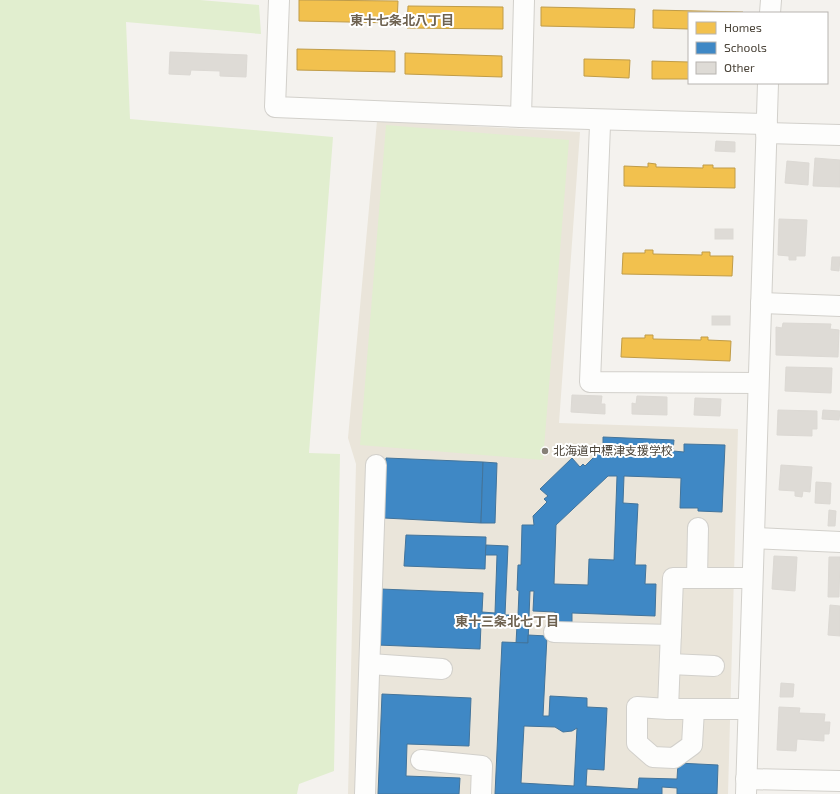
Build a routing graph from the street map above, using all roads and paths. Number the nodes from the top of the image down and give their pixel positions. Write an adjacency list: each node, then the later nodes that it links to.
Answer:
1 (279, 0): 6 (street)
2 (524, 0): 6 (street)
3 (770, 0): 4 (street)
4 (770, 12)
5 (768, 84): 8 (street)
6 (521, 117): 8 (street)
7 (600, 126): 12 (street)
8 (766, 129): 9 (street); 10 (street)
9 (840, 135)
10 (761, 303): 11 (street); 12 (street)
11 (840, 306)
12 (758, 383): 15 (street)
13 (376, 465): 21 (street)
14 (698, 528): 17 (street)
15 (754, 538): 16 (street); 18 (street)
16 (840, 542)
17 (697, 578): 18 (street); 20 (street)
18 (752, 578): 27 (street)
19 (554, 632): 20 (street)
20 (671, 635): 22 (street)
21 (370, 664): 24 (street); 31 (street)
22 (670, 664): 23 (street); 25 (street)
23 (714, 666)
24 (442, 669)
25 (668, 709): 26 (street); 26 (street)
26 (694, 709): 27 (street)
27 (748, 709): 30 (street)
28 (420, 760): 32 (street)
29 (840, 781): 30 (street)
30 (746, 787)
31 (365, 794)
32 (481, 794)

